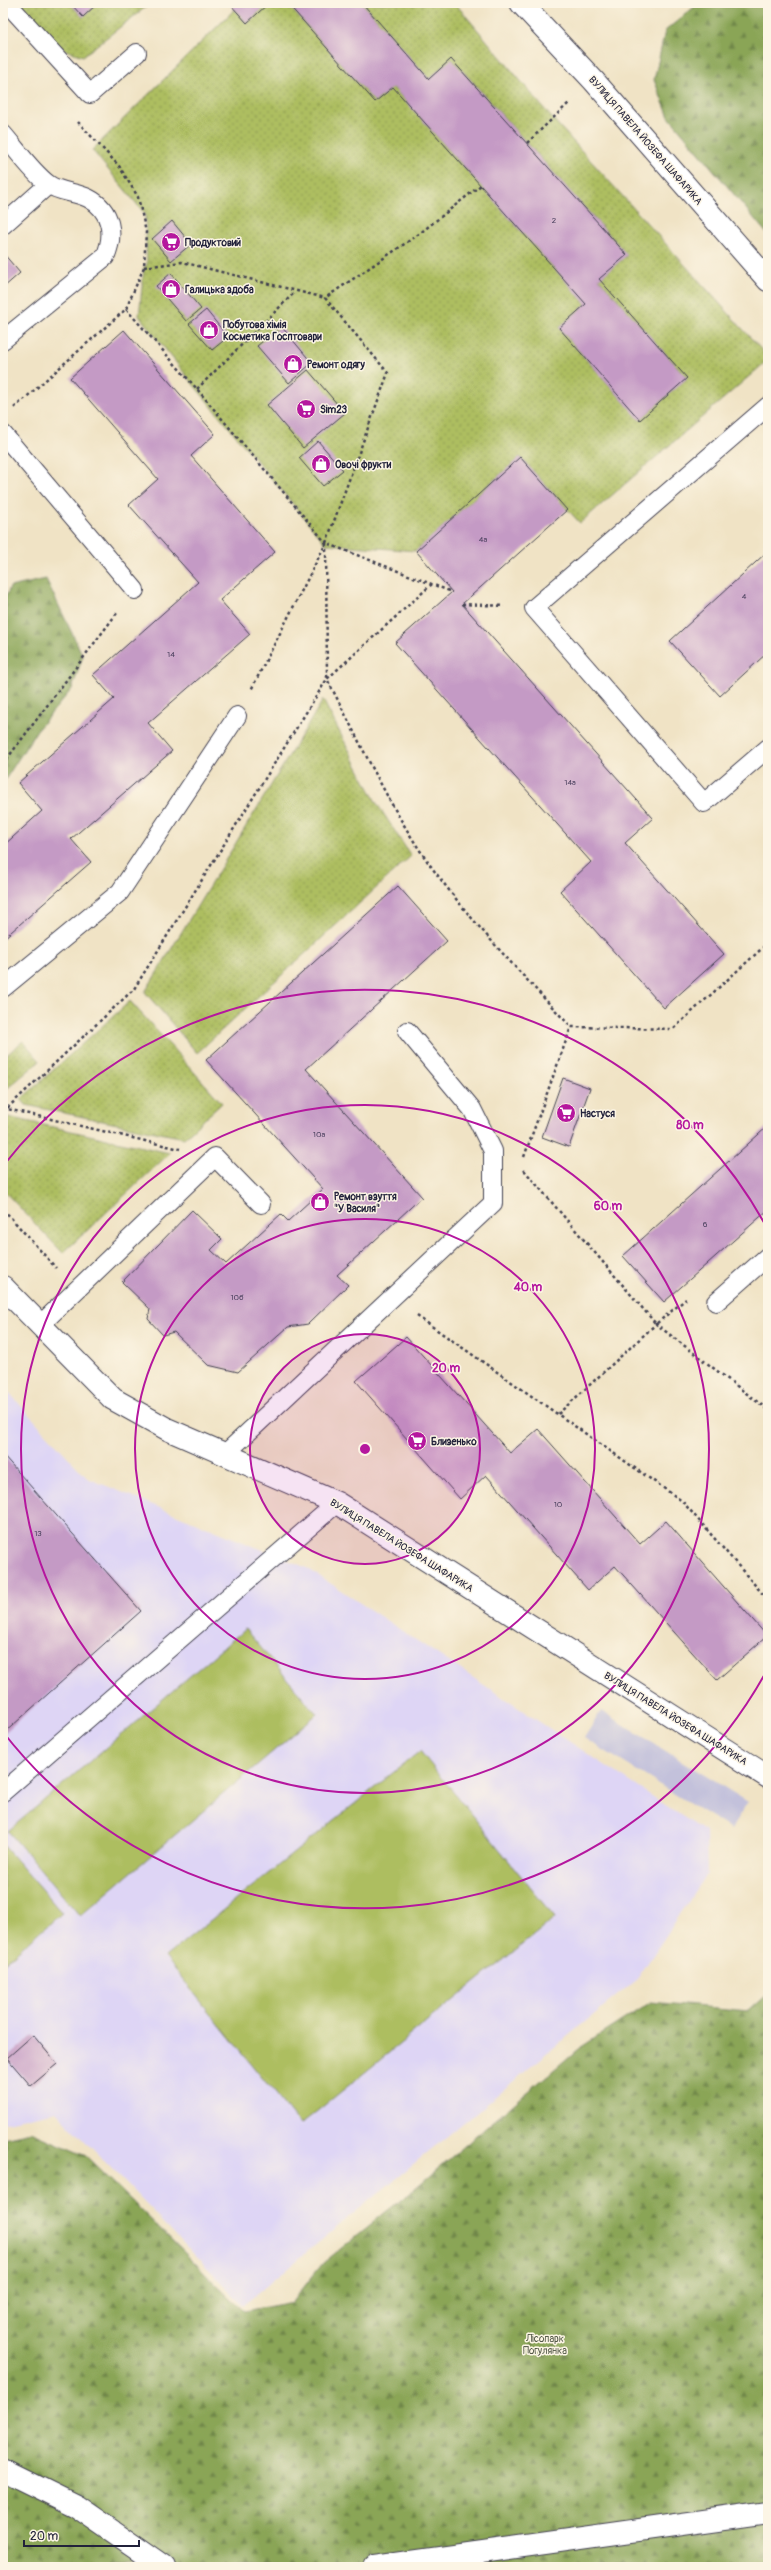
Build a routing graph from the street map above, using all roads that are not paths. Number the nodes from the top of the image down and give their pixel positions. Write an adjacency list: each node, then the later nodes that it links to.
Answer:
1 (7, 3): 3 (lane)
2 (521, 3): 7 (street, ВУЛИЦЯ ПАВЕЛА ЙОЗЕФА ШАФАРИКА)
3 (137, 53)
4 (3, 134): 5 (lane)
5 (48, 185): 6 (lane); 8 (lane)
6 (3, 225)
7 (768, 280)
8 (3, 340)
9 (768, 406): 13 (lane)
10 (3, 434): 11 (lane)
11 (134, 590)
12 (237, 716): 14 (lane)
13 (768, 748)
14 (3, 988)
15 (407, 1031): 21 (lane)
16 (261, 1204): 20 (lane)
17 (768, 1256): 19 (lane)
18 (3, 1287): 20 (street, ВУЛИЦЯ ПАВЕЛА ЙОЗЕФА ШАФАРИКА)
19 (716, 1302)
20 (39, 1326): 21 (street, ВУЛИЦЯ ПАВЕЛА ЙОЗЕФА ШАФАРИКА)
21 (225, 1454): 22 (street, ВУЛИЦЯ ПАВЕЛА ЙОЗЕФА ШАФАРИКА)
22 (337, 1503): 23 (street, ВУЛИЦЯ ПАВЕЛА ЙОЗЕФА ШАФАРИКА); 24 (lane)
23 (768, 1777)
24 (3, 1792)
25 (3, 2470): 27 (street)
26 (768, 2512): 28 (street)
27 (164, 2567)
28 (374, 2567)

